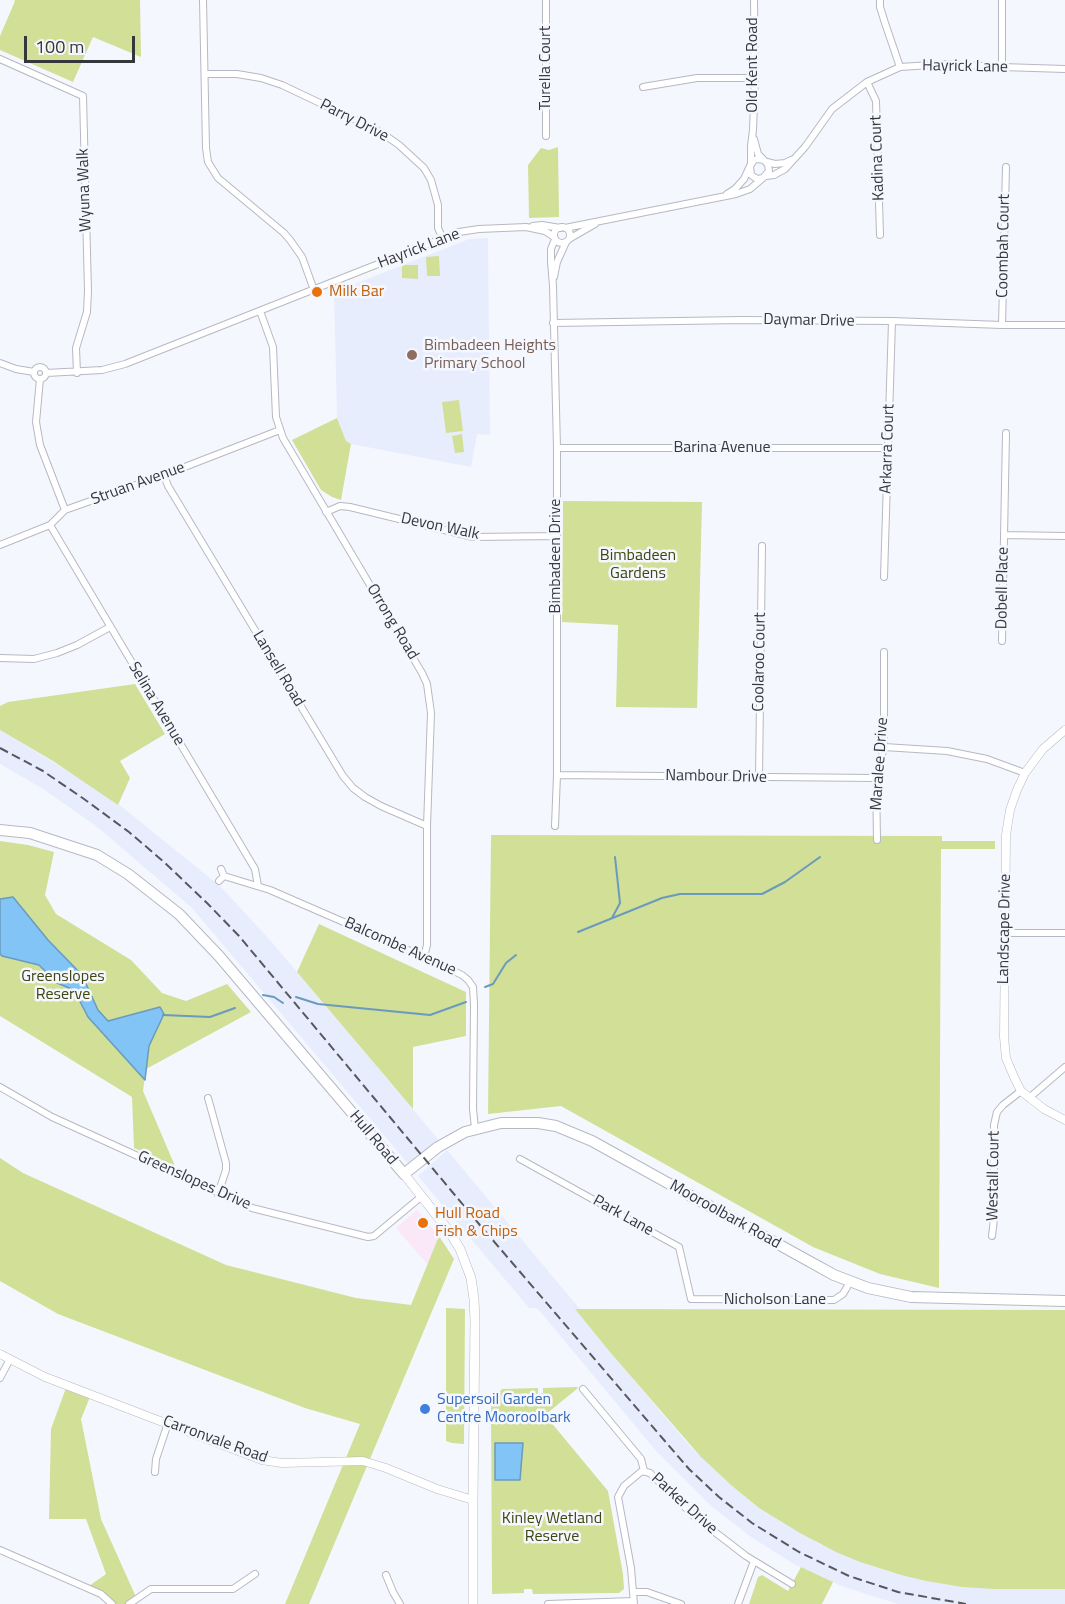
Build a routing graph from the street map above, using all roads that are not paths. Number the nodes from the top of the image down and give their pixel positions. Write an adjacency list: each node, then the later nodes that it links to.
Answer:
1 (203, 0): 10 (street)
2 (546, 0): 15 (street, Turella Court)
3 (753, 0): 11 (street, Old Kent Road)
4 (880, 0): 7 (street)
5 (1002, 0): 8 (street)
6 (0, 58): 39 (street, Wyuna Walk)
7 (900, 67): 8 (street, Hayrick Lane); 12 (street, Hayrick Lane)
8 (1002, 67): 9 (street, Hayrick Lane)
9 (1065, 69)
10 (205, 74): 26 (street, Parry Drive); 30 (street)
11 (755, 78): 13 (street); 14 (street, Old Kent Road)
12 (867, 82): 16 (street, Hayrick Lane); 25 (street, Kadina Court)
13 (643, 87)
14 (753, 130): 17 (street, Old Kent Road); 18 (street, Old Kent Road)
15 (546, 136)
16 (794, 159): 17 (street); 20 (street, Hayrick Lane)
17 (765, 161): 18 (street); 20 (street)
18 (751, 164): 20 (street); 21 (street, Hayrick Lane)
19 (1006, 167): 34 (street, Coombah Court)
20 (764, 177): 21 (street, Hayrick Lane)
21 (723, 196): 22 (street, Hayrick Lane)
22 (598, 222): 24 (street, Hayrick Lane); 28 (street, Hayrick Lane)
23 (526, 227): 24 (street, Hayrick Lane); 26 (street, Hayrick Lane); 27 (street, Hayrick Lane)
24 (562, 228): 27 (street); 28 (street)
25 (880, 235)
26 (442, 238): 30 (street, Hayrick Lane)
27 (554, 238): 28 (street); 29 (street, Bimbadeen Drive)
28 (568, 240): 29 (street, Bimbadeen Drive)
29 (553, 286): 33 (street, Bimbadeen Drive)
30 (314, 290): 31 (street, Hayrick Lane)
31 (260, 311): 39 (street, Hayrick Lane); 41 (street, Orrong Road)
32 (892, 321): 33 (street, Daymar Drive); 34 (street, Daymar Drive); 44 (street, Arkarra Court)
33 (553, 323): 43 (street, Bimbadeen Drive)
34 (1002, 325): 35 (street, Daymar Drive)
35 (1065, 325)
36 (0, 363): 37 (street)
37 (34, 372): 38 (street); 40 (street)
38 (46, 373): 39 (street, Hayrick Lane); 40 (street)
39 (77, 373)
40 (40, 379): 46 (street)
41 (279, 430): 45 (street, Struan Avenue); 47 (street, Orrong Road)
42 (1006, 433): 50 (street, Dobell Place)
43 (557, 448): 44 (street, Barina Avenue); 49 (street, Bimbadeen Drive)
44 (888, 448): 54 (street, Arkarra Court)
45 (164, 475): 46 (street, Struan Avenue); 65 (street, Lansell Road)
46 (65, 510): 48 (street, Struan Avenue)
47 (326, 512): 49 (street, Devon Walk); 65 (street, Orrong Road)
48 (50, 525): 52 (street, Struan Avenue); 55 (street, Selina Avenue)
49 (556, 536): 62 (street, Bimbadeen Drive)
50 (1004, 536): 51 (street, Dobell Place); 56 (street, Dobell Place)
51 (1065, 536)
52 (0, 545)
53 (762, 546): 63 (street, Coolaroo Court)
54 (884, 577)
55 (110, 627): 58 (street); 70 (street, Selina Avenue)
56 (1002, 641)
57 (884, 652): 60 (street, Maralee Drive)
58 (0, 658)
59 (1065, 730): 61 (street, Landscape Drive)
60 (884, 747): 61 (street); 64 (street, Maralee Drive)
61 (1024, 773): 71 (street, Landscape Drive)
62 (557, 775): 63 (street, Nambour Drive); 66 (street, Bimbadeen Drive)
63 (759, 777): 64 (street, Nambour Drive)
64 (876, 778): 68 (street, Maralee Drive)
65 (427, 826): 73 (street, Orrong Road)
66 (555, 826)
67 (0, 830): 82 (main road, Hull Road)
68 (877, 840)
69 (221, 875): 70 (street, Balcombe Avenue)
70 (258, 886): 73 (street, Balcombe Avenue)
71 (1005, 933): 72 (street); 76 (street, Landscape Drive)
72 (1065, 933)
73 (424, 957): 80 (street, Balcombe Avenue)
74 (1065, 1067): 78 (street)
75 (0, 1086): 83 (street, Greenslopes Drive)
76 (1021, 1090): 78 (street, Landscape Drive); 85 (street, Westall Court)
77 (208, 1098): 83 (street)
78 (1029, 1098): 79 (street, Landscape Drive)
79 (1065, 1120)
80 (475, 1128): 82 (main road, Mooroolbark Road); 86 (main road, Mooroolbark Road)
81 (520, 1160): 87 (street, Park Lane)
82 (404, 1174): 84 (main road, Hull Road)
83 (218, 1194): 84 (street, Greenslopes Drive)
84 (422, 1196): 96 (main road, Hull Road)
85 (992, 1236)
86 (850, 1282): 87 (street, Nicholson Lane); 88 (main road, Mooroolbark Road)
87 (691, 1299)
88 (1065, 1300)
89 (0, 1354): 90 (street, Carronvale Road)
90 (10, 1359): 91 (street); 93 (street, Carronvale Road)
91 (0, 1378)
92 (583, 1389): 94 (street)
93 (168, 1423): 95 (street); 96 (street, Carronvale Road)
94 (644, 1471): 98 (street, Parker Drive); 102 (street, Parker Drive)
95 (155, 1472)
96 (472, 1500): 107 (main road, Hull Road)
97 (0, 1550): 104 (street)
98 (754, 1561): 101 (street, Parker Drive); 110 (street)
99 (255, 1574): 105 (street)
100 (386, 1575): 106 (street)
101 (792, 1584)
102 (633, 1592): 103 (street, Parker Drive); 109 (street)
103 (634, 1603): 108 (street)
104 (112, 1604)
105 (129, 1604)
106 (400, 1604)
107 (473, 1604)
108 (548, 1604)
109 (681, 1604)
110 (738, 1604)

